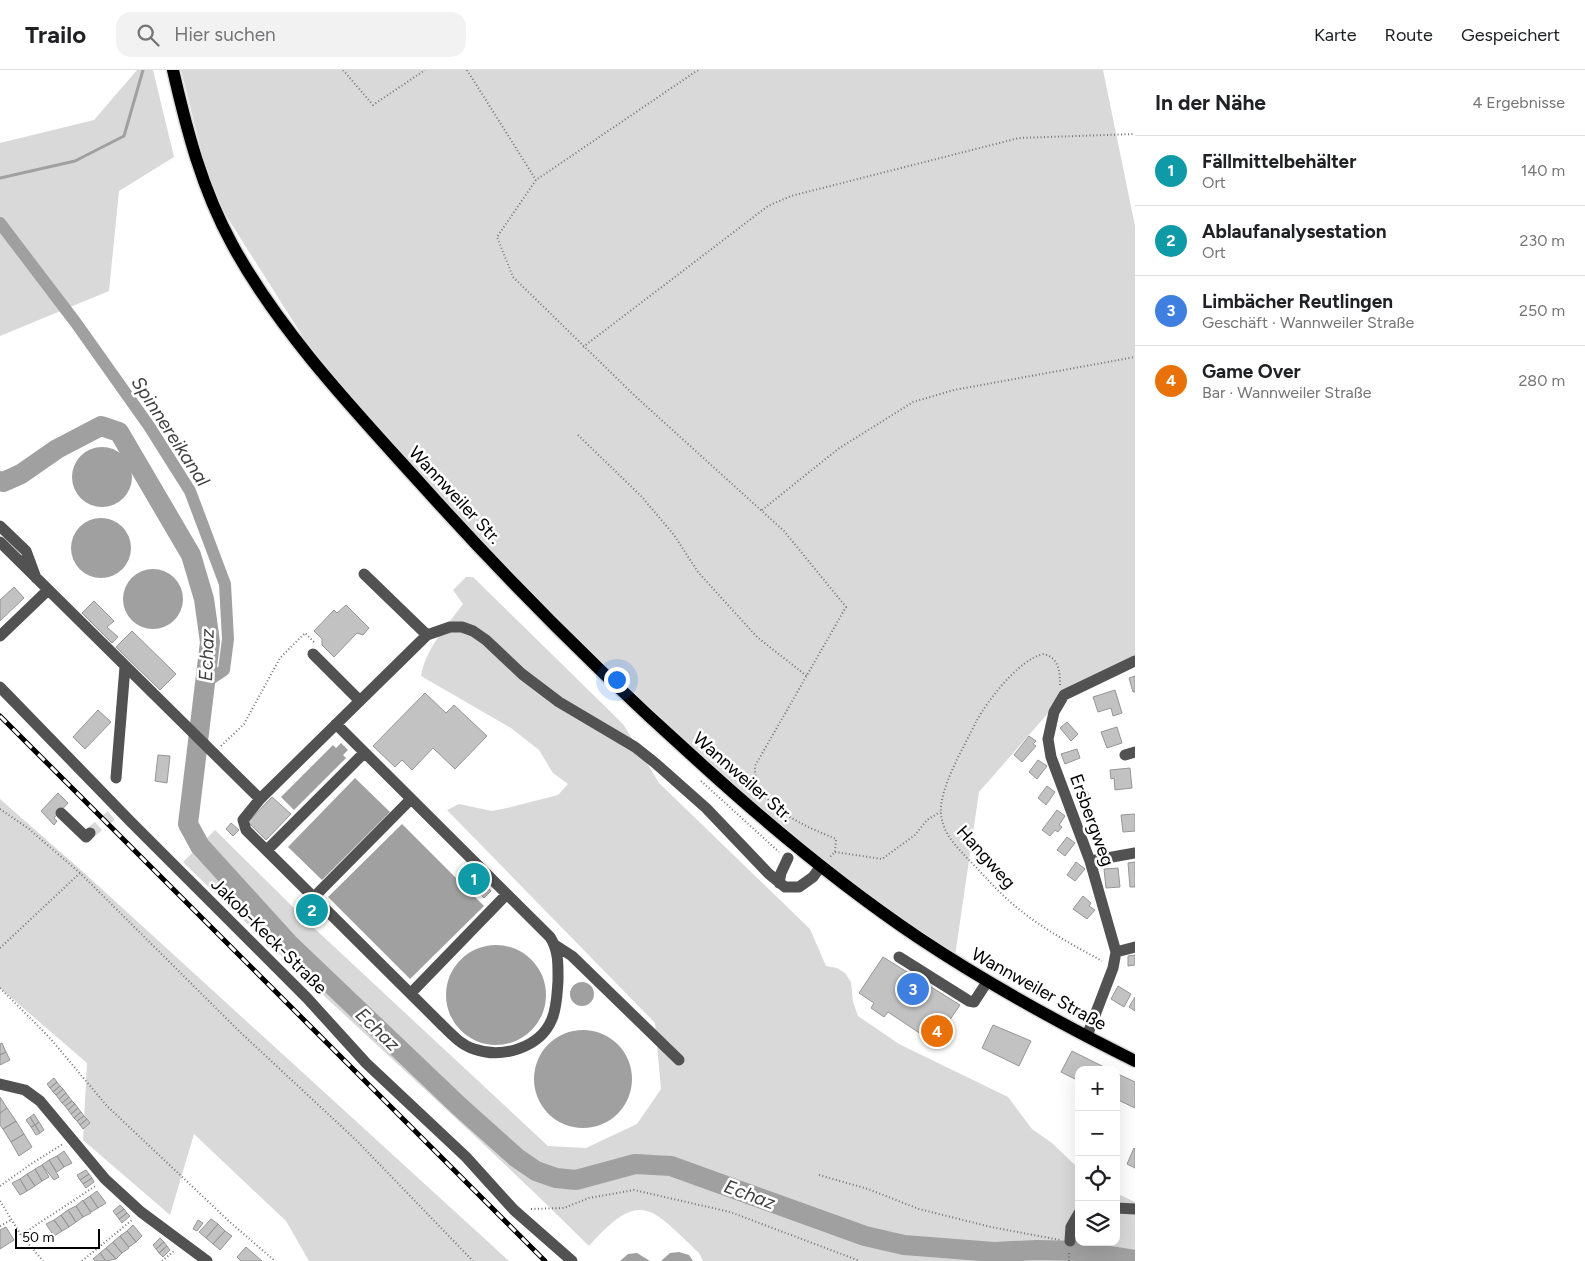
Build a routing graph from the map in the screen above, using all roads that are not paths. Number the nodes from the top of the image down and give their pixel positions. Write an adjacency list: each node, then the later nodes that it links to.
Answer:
1 (173, 70): 27 (main road, Wannweiler Str.)
2 (0, 526): 5 (street)
3 (0, 542): 5 (street)
4 (364, 574): 7 (street)
5 (37, 579): 6 (street)
6 (48, 590): 8 (street); 11 (street)
7 (427, 635): 13 (street); 28 (street)
8 (0, 636)
9 (313, 654): 13 (street)
10 (1135, 660): 26 (street, Ersbergweg)
11 (125, 667): 16 (street); 17 (street)
12 (0, 686): 21 (street, Jakob-Keck-Straße)
13 (360, 701): 14 (street)
14 (336, 724): 15 (street); 17 (street)
15 (364, 753): 18 (street); 23 (street)
16 (116, 778)
17 (260, 799): 23 (street)
18 (411, 799): 29 (street); 30 (street)
19 (61, 813): 22 (street)
20 (112, 815): 21 (street)
21 (130, 821): 47 (street, Jakob-Keck-Straße)
22 (90, 833)
23 (267, 850): 30 (street)
24 (1135, 853): 26 (street)
25 (788, 858): 28 (street)
26 (1090, 861): 33 (street, Ersbergweg)
27 (821, 866): 28 (street); 35 (main road, Wannweiler Str.)
28 (779, 883)
29 (506, 895): 31 (street); 37 (street)
30 (314, 898): 37 (street)
31 (555, 946): 37 (street); 39 (street)
32 (1135, 947): 33 (street)
33 (1116, 952): 38 (street, Ersbergweg)
34 (899, 957): 36 (street)
35 (954, 961): 36 (main road, Wannweiler Straße)
36 (987, 982): 38 (main road, Wannweiler Straße)
37 (410, 993)
38 (1087, 1036): 40 (main road, Wannweiler Straße)
39 (679, 1060)
40 (1135, 1060)
41 (0, 1084): 46 (street)
42 (1120, 1208): 43 (street)
43 (1135, 1209)
44 (1075, 1220): 45 (street)
45 (1070, 1241)
46 (207, 1261)
47 (572, 1261)

